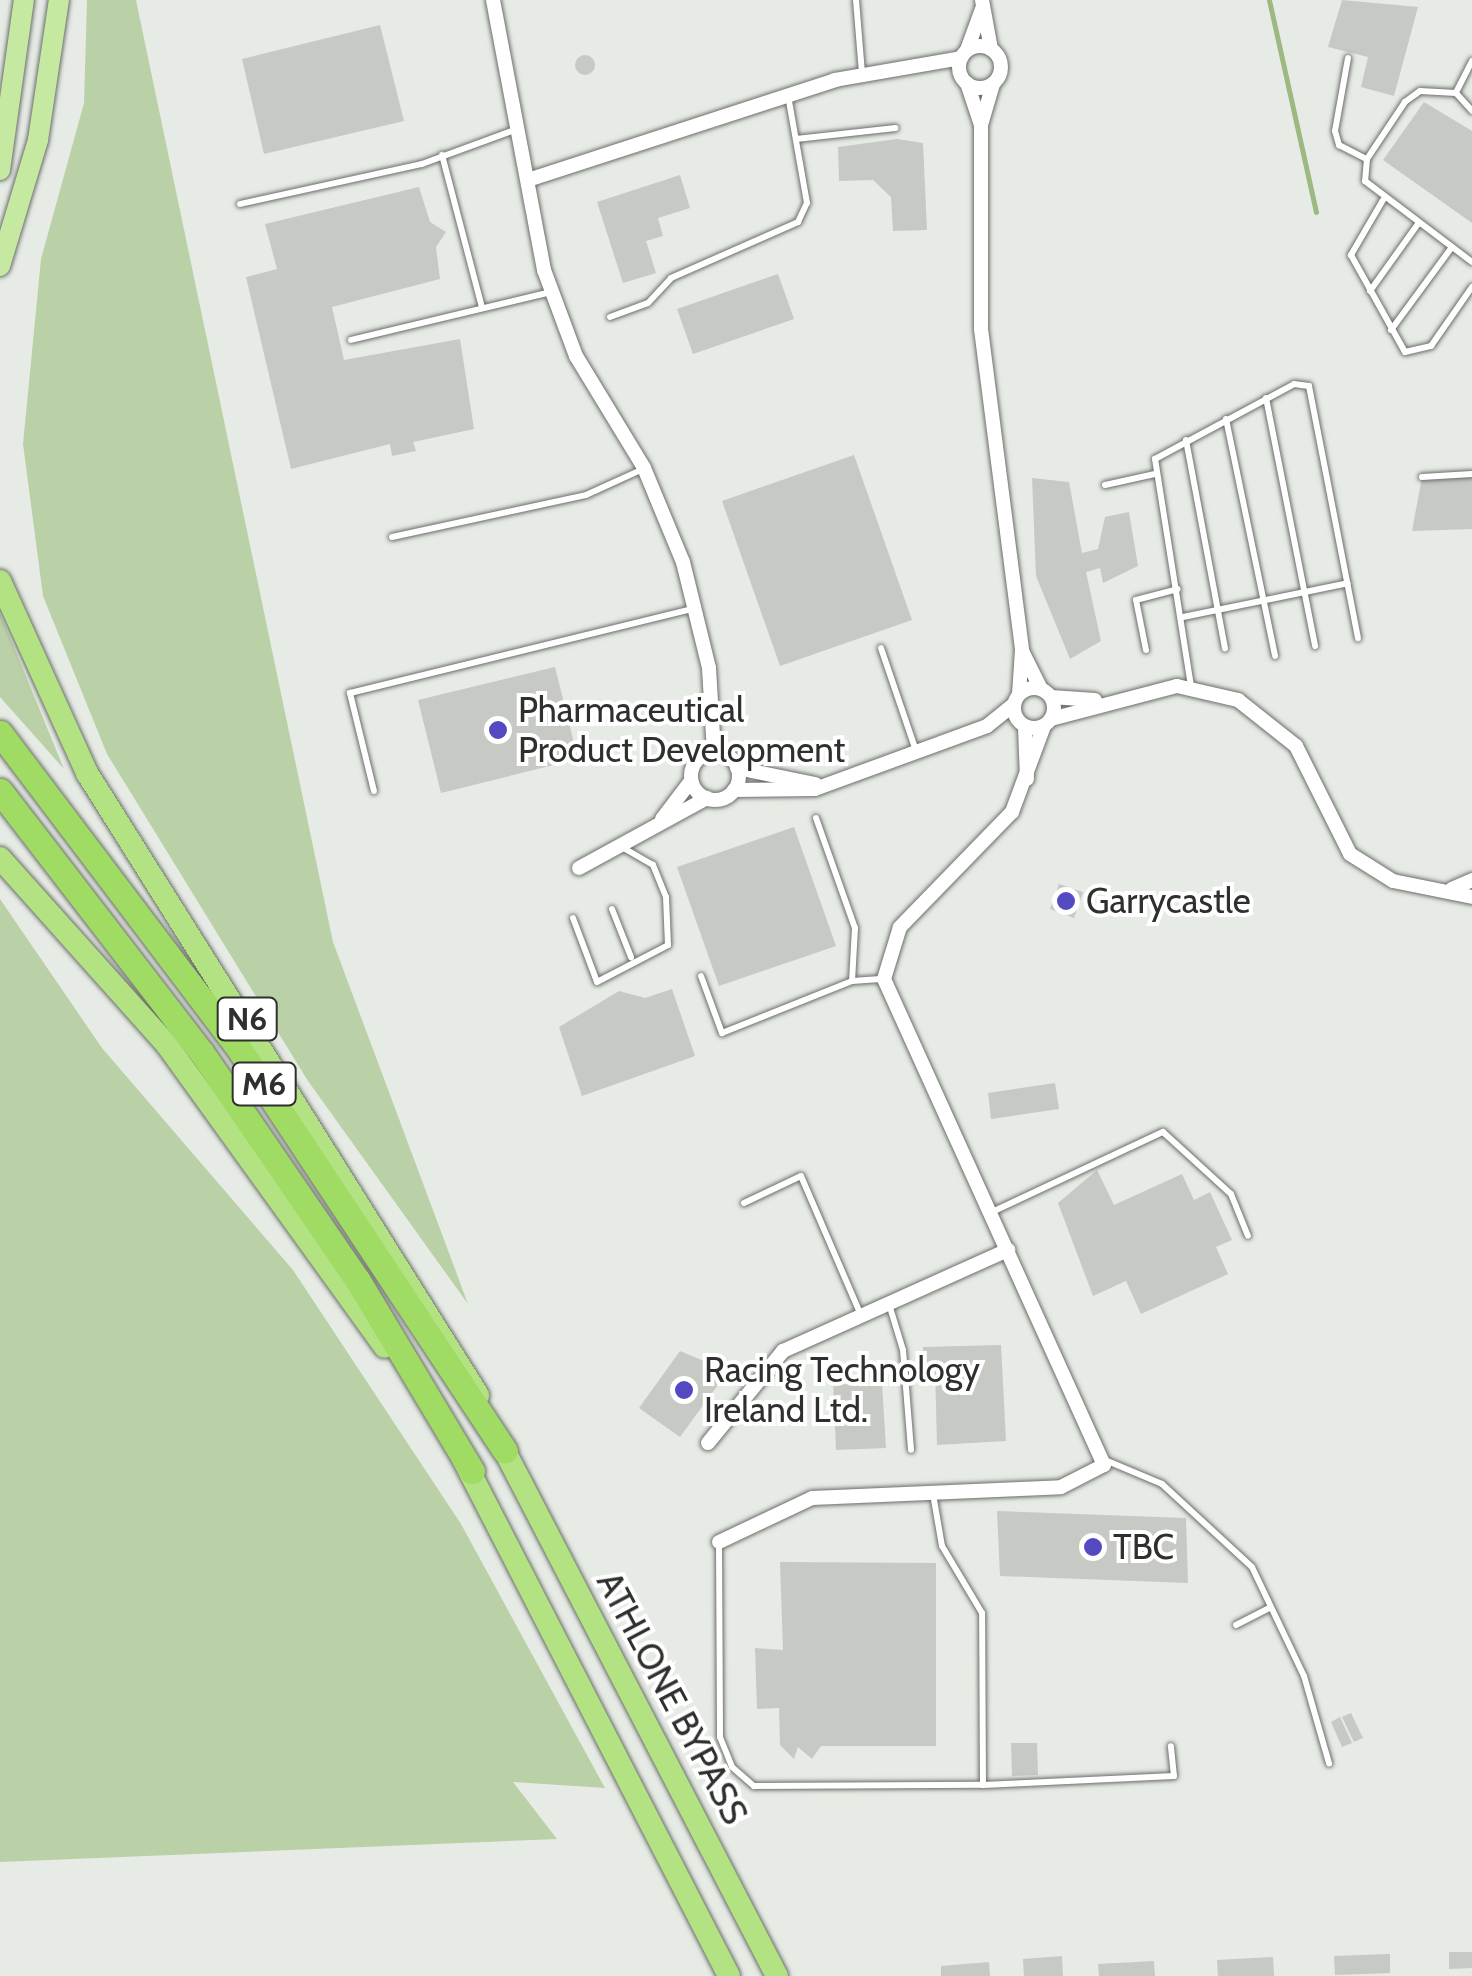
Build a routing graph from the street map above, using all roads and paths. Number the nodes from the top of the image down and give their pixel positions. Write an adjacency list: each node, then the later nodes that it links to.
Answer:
1 (24, 0): 23 (main road)
2 (59, 0): 30 (main road)
3 (493, 0): 18 (street)
4 (856, 0): 11 (lane)
5 (982, 4): 6 (street); 7 (street)
6 (992, 48): 7 (street); 13 (street)
7 (964, 54): 10 (street); 12 (street)
8 (1348, 58): 22 (lane)
9 (1472, 62): 14 (lane)
10 (923, 70): 11 (street); 12 (street)
11 (862, 74): 15 (street)
12 (965, 81): 13 (street); 17 (street)
13 (992, 84): 17 (street)
14 (1456, 92): 16 (lane); 22 (lane)
15 (788, 94): 20 (lane); 24 (street)
16 (1472, 111)
17 (980, 125): 59 (street)
18 (523, 128): 21 (lane); 24 (street)
19 (895, 128): 20 (lane)
20 (796, 139): 35 (lane)
21 (442, 155): 26 (lane); 34 (lane)
22 (1366, 159): 25 (lane)
23 (0, 170)
24 (528, 180): 33 (street)
25 (1383, 200): 27 (lane); 32 (lane)
26 (240, 204)
27 (1418, 224): 28 (lane); 32 (lane)
28 (1452, 247): 29 (lane); 36 (lane)
29 (1472, 262)
30 (0, 266)
31 (1472, 287): 36 (lane)
32 (1370, 290): 36 (lane)
33 (551, 292): 34 (lane); 41 (street)
34 (482, 307): 37 (lane)
35 (610, 317)
36 (1391, 330)
37 (351, 340)
38 (1266, 398): 39 (lane); 48 (lane); 50 (lane)
39 (1226, 419): 40 (lane); 51 (lane)
40 (1186, 440): 42 (lane); 53 (lane)
41 (644, 468): 46 (lane); 52 (street)
42 (1155, 474): 45 (lane); 49 (lane)
43 (1472, 474): 44 (lane)
44 (1422, 477)
45 (1104, 485)
46 (392, 538)
47 (0, 581): 102 (highway, N6)
48 (1348, 583): 50 (lane); 55 (lane)
49 (1178, 589): 54 (lane); 60 (lane)
50 (1305, 592): 51 (lane); 56 (lane)
51 (1264, 600): 53 (lane); 61 (lane)
52 (697, 608): 70 (street); 78 (lane)
53 (1219, 610): 54 (lane); 58 (lane)
54 (1183, 617): 62 (lane)
55 (1358, 638)
56 (1315, 646)
57 (881, 648): 71 (lane)
58 (1225, 648)
59 (1022, 650): 63 (street); 64 (street)
60 (1146, 650)
61 (1275, 656)
62 (1191, 686): 65 (street); 86 (street)
63 (1046, 693): 64 (street); 65 (street); 66 (street)
64 (1016, 699): 67 (street); 68 (street)
65 (1101, 700): 66 (street)
66 (1048, 722): 67 (street); 73 (street)
67 (1023, 725): 68 (street); 73 (street)
68 (987, 726): 71 (street)
69 (0, 733): 102 (highway, M6)
70 (714, 752): 72 (street); 74 (street)
71 (916, 752): 75 (street)
72 (737, 768): 75 (street); 76 (street)
73 (1027, 780): 92 (street)
74 (692, 781): 79 (street); 81 (street)
75 (826, 784): 76 (street)
76 (734, 790): 79 (street)
77 (0, 791): 104 (highway, M6)
78 (374, 791)
79 (707, 798): 81 (street)
80 (816, 818): 93 (lane)
81 (659, 824): 82 (street)
82 (623, 848): 84 (street); 90 (lane)
83 (0, 858): 104 (highway, N6)
84 (578, 868)
85 (1472, 880): 86 (street)
86 (1452, 889): 87 (street)
87 (1472, 897)
88 (612, 909): 90 (lane)
89 (574, 918): 90 (lane)
90 (631, 957)
91 (700, 976): 93 (lane)
92 (884, 979): 93 (lane); 95 (street)
93 (852, 982)
94 (744, 1203): 99 (lane)
95 (990, 1213): 96 (lane); 97 (street)
96 (1248, 1236)
97 (1008, 1250): 98 (street); 103 (street)
98 (889, 1303): 99 (street); 101 (lane)
99 (862, 1315): 100 (street)
100 (708, 1443)
101 (911, 1450)
102 (504, 1452): 113 (highway, ATHLONE BYPASS / N6)
103 (1105, 1460): 105 (street); 107 (lane)
104 (472, 1472): 112 (highway, ATHLONE BYPASS / N6)
105 (932, 1493): 106 (street); 111 (lane)
106 (719, 1542): 111 (lane)
107 (1271, 1607): 108 (lane); 110 (lane)
108 (1236, 1625)
109 (1172, 1746): 111 (lane)
110 (1329, 1763)
111 (982, 1784)
112 (729, 1976)
113 (777, 1976)

